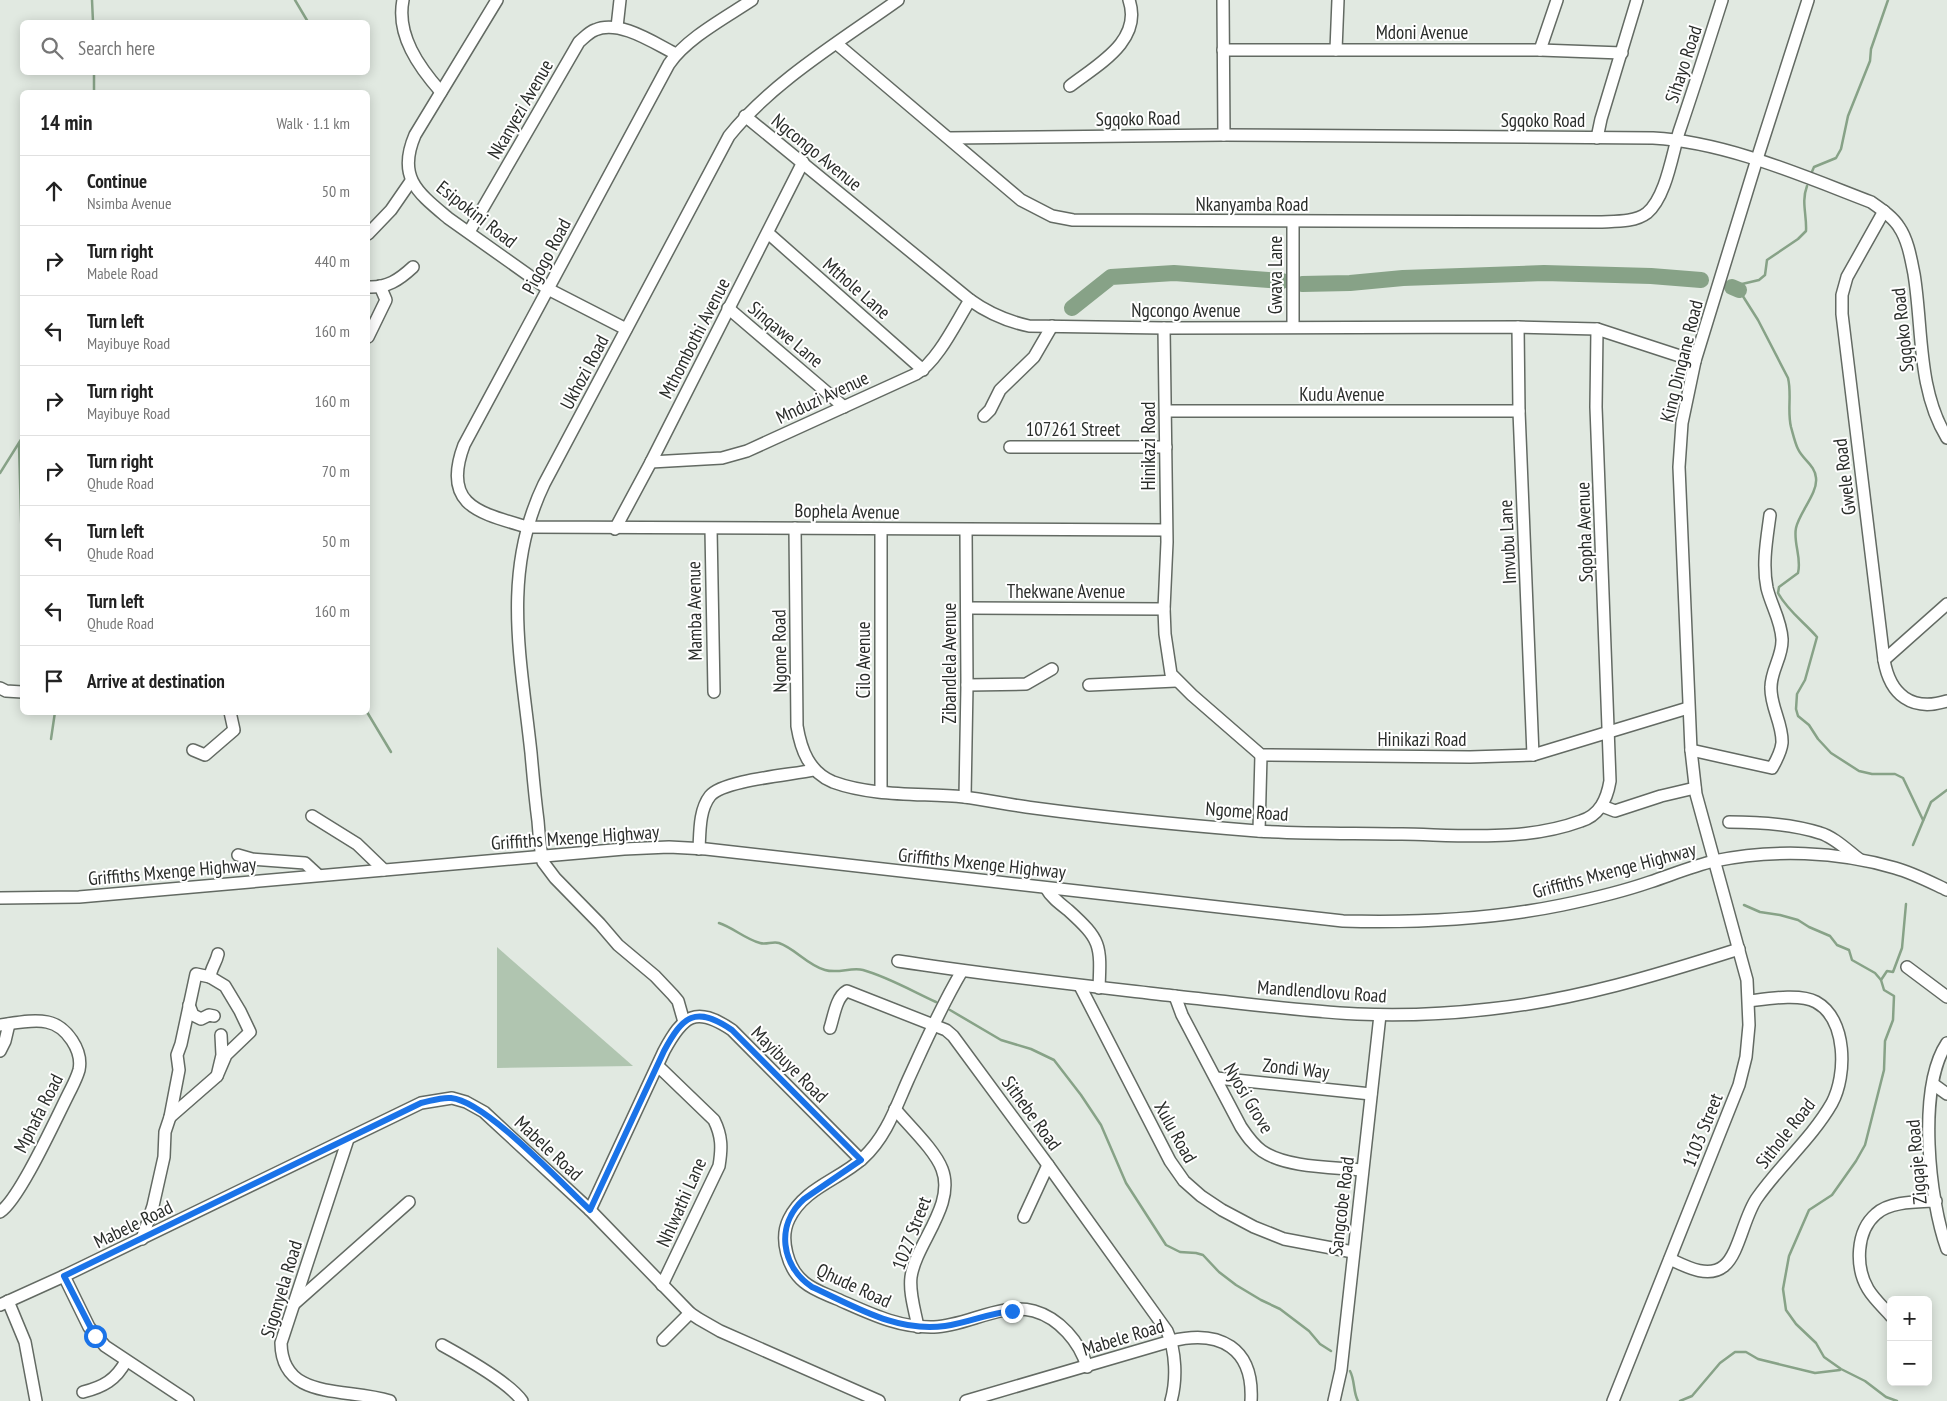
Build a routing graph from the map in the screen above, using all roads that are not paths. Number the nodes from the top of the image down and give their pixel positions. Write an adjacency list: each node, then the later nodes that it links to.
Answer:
1 (404, 0): 21 (street)
2 (497, 0): 21 (street, Esipokini Road)
3 (620, 0): 13 (street)
4 (752, 0): 19 (street, Pigogo Road)
5 (898, 0): 14 (street, Ukhozi Road)
6 (1129, 0): 20 (street)
7 (1223, 0): 15 (street)
8 (1338, 0): 16 (street)
9 (1557, 0): 17 (street)
10 (1637, 0): 18 (street)
11 (1722, 0): 26 (street, Sihayo Road)
12 (1808, 0): 27 (street, King Dingane Road)
13 (618, 27): 19 (street); 33 (street, Nkanyezi Avenue)
14 (837, 44): 22 (street, Ukhozi Road); 24 (street, Nkanyamba Road)
15 (1223, 50): 16 (street, Mdoni Avenue); 23 (street)
16 (1336, 50): 17 (street, Mdoni Avenue)
17 (1540, 50): 18 (street, Mdoni Avenue)
18 (1622, 53): 25 (street)
19 (676, 54): 38 (street, Pigogo Road)
20 (1070, 86)
21 (441, 92): 29 (street, Esipokini Road)
22 (745, 116): 28 (street, Ngcongo Avenue); 45 (street, Ukhozi Road)
23 (1224, 134): 24 (street, Sgqoko Road); 25 (street, Sgqoko Road)
24 (949, 138): 31 (street, Nkanyamba Road)
25 (1597, 138): 26 (street, Sgqoko Road)
26 (1677, 139): 27 (street, Sgqoko Road); 31 (street, Nkanyamba Road)
27 (1757, 159): 30 (street, Sgqoko Road); 48 (street, King Dingane Road)
28 (803, 162): 34 (street, Mthombothi Avenue); 39 (street, Ngcongo Avenue)
29 (411, 181): 32 (street); 33 (street, Esipokini Road)
30 (1884, 211): 54 (street, Sgqoko Road); 69 (street, Gwele Road)
31 (1293, 222): 42 (street, Gwava Lane)
32 (370, 232)
33 (469, 232): 38 (street, Esipokini Road)
34 (768, 233): 40 (street, Mthombothi Avenue); 49 (street, Mthole Lane)
35 (413, 267): 36 (street)
36 (380, 286): 37 (street); 47 (street)
37 (370, 287)
38 (548, 289): 45 (street, Esipokini Road); 59 (street, Pigogo Road)
39 (970, 300): 41 (street, Ngcongo Avenue); 49 (street, Mnduzi Avenue)
40 (728, 308): 50 (street, Sinqawe Lane); 57 (street, Mthombothi Avenue)
41 (1052, 326): 44 (street, Ngcongo Avenue); 53 (street)
42 (1293, 327): 43 (street, Ngcongo Avenue); 44 (street, Ngcongo Avenue)
43 (1518, 327): 46 (street, Ngcongo Avenue); 52 (street, Imvubu Lane)
44 (1164, 328): 51 (street, Hinikazi Road)
45 (626, 329): 59 (street, Ukhozi Road)
46 (1597, 329): 48 (street, Ngcongo Avenue); 80 (street, Sqopha Avenue)
47 (370, 333)
48 (1695, 361): 78 (street, King Dingane Road)
49 (923, 370): 50 (street, Mnduzi Avenue)
50 (844, 406): 57 (street, Mnduzi Avenue)
51 (1166, 411): 52 (street, Kudu Avenue); 55 (street, Hinikazi Road)
52 (1519, 411): 83 (street, Imvubu Lane)
53 (984, 416)
54 (1947, 438)
55 (1166, 446): 56 (street, 107261 Street); 65 (street, Hinikazi Road)
56 (1010, 447)
57 (651, 462): 60 (street, Mthombothi Avenue)
58 (1770, 515): 82 (street)
59 (527, 527): 60 (street, Bophela Avenue); 95 (street, Ukhozi Road)
60 (615, 528): 62 (street, Bophela Avenue)
61 (795, 528): 62 (street, Bophela Avenue); 63 (street, Bophela Avenue); 85 (street, Ngome Road)
62 (710, 529): 76 (street, Mamba Avenue)
63 (881, 530): 64 (street, Bophela Avenue); 87 (street, Cilo Avenue)
64 (966, 530): 65 (street, Bophela Avenue); 67 (street, Zibandlela Avenue)
65 (1166, 530): 68 (street, Hinikazi Road)
66 (1947, 604): 69 (street)
67 (967, 608): 68 (street, Thekwane Avenue); 72 (street, Zibandlela Avenue)
68 (1164, 609): 71 (street, Hinikazi Road)
69 (1884, 660): 77 (street, Gwele Road)
70 (1052, 669): 72 (street)
71 (1176, 681): 73 (street); 84 (street, Hinikazi Road)
72 (967, 685): 88 (street, Zibandlela Avenue)
73 (1089, 685)
74 (0, 688): 75 (street)
75 (20, 692)
76 (714, 692)
77 (1947, 701)
78 (1688, 708): 80 (street, Hinikazi Road); 82 (street, King Dingane Road)
79 (231, 715): 81 (street)
80 (1609, 733): 83 (street, Hinikazi Road); 89 (street)
81 (193, 750)
82 (1691, 750): 86 (street, King Dingane Road)
83 (1533, 755): 84 (street, Hinikazi Road)
84 (1261, 756): 92 (street)
85 (814, 770): 87 (street, Ngome Road); 93 (street)
86 (1695, 788): 89 (street); 97 (street, King Dingane Road)
87 (881, 791): 88 (street, Ngome Road)
88 (965, 798): 92 (street, Ngome Road)
89 (1602, 806): 92 (street, Ngome Road)
90 (312, 816): 98 (street)
91 (1730, 822): 96 (street)
92 (1259, 831)
93 (699, 849): 95 (street, Griffiths Mxenge Highway); 100 (street, Griffiths Mxenge Highway)
94 (238, 855): 99 (street)
95 (541, 856): 98 (street, Griffiths Mxenge Highway); 117 (street)
96 (1860, 860): 97 (street, Griffiths Mxenge Highway); 101 (street, Griffiths Mxenge Highway)
97 (1713, 861): 100 (street, Griffiths Mxenge Highway); 103 (street, 1103 Street)
98 (384, 870): 99 (street, Griffiths Mxenge Highway)
99 (318, 875): 102 (street, Griffiths Mxenge Highway)
100 (1046, 888): 110 (street)
101 (1947, 890)
102 (0, 898)
103 (1739, 949): 113 (street, 1103 Street); 115 (street, Mandlendlovu Road)
104 (218, 954): 108 (street)
105 (898, 961): 107 (street, Mandlendlovu Road)
106 (1907, 967): 112 (street)
107 (962, 971): 109 (street, Mandlendlovu Road); 119 (street, Qhude Road)
108 (210, 977): 114 (street); 125 (street)
109 (1080, 986): 110 (street, Mandlendlovu Road); 143 (street, Xulu Road)
110 (1099, 988): 111 (street, Mandlendlovu Road)
111 (1175, 996): 115 (street, Mandlendlovu Road); 126 (street, Nyosi Grove)
112 (1947, 996)
113 (1748, 1001): 144 (street, 1103 Street); 144 (street, Sithole Road)
114 (189, 1005): 116 (street); 131 (street)
115 (1380, 1014): 128 (street, Sangcobe Road)
116 (214, 1016)
117 (684, 1022): 124 (street); 133 (street, Mayibuye Road)
118 (4, 1024): 123 (street); 139 (street, Mphafa Road)
119 (933, 1026): 120 (street, Sithebe Road); 130 (street, Qhude Road); 134 (street, Sithebe Road)
120 (830, 1028)
121 (221, 1035): 125 (street)
122 (1947, 1043): 127 (street, Zigqaje Road)
123 (0, 1051)
124 (658, 1066): 138 (street); 146 (street, Nhlwathi Lane)
125 (217, 1076): 131 (street)
126 (1216, 1078): 128 (street, Zondi Way); 135 (street, Nyosi Grove)
127 (1933, 1084): 129 (street); 136 (street, Zigqaje Road)
128 (1371, 1094): 135 (street, Sangcobe Road)
129 (1947, 1094)
130 (895, 1109): 133 (street, Qhude Road); 151 (street, 1027 Street)
131 (170, 1117): 141 (street)
132 (348, 1139): 138 (street, Mabele Road); 141 (street, Mabele Road); 148 (street, Sigonyela Road)
133 (861, 1160): 151 (street, Qhude Road)
134 (1048, 1165): 140 (street); 153 (street, Sithebe Road)
135 (1362, 1170): 143 (street, Sangcobe Road)
136 (1936, 1201): 142 (street, Zigqaje Road); 149 (street)
137 (409, 1202): 148 (street)
138 (590, 1210): 146 (street, Mabele Road)
139 (0, 1212)
140 (1024, 1217)
141 (142, 1239): 145 (street, Mabele Road)
142 (1947, 1249)
143 (1353, 1252): 166 (street, Sangcobe Road)
144 (1670, 1259): 167 (street, 1103 Street)
145 (64, 1276): 147 (street, Mabele Road); 155 (street)
146 (662, 1285): 150 (street, Mabele Road)
147 (4, 1303): 158 (street)
148 (293, 1305): 160 (street, Sigonyela Road)
149 (1887, 1311)
150 (690, 1313): 152 (street); 162 (street, Mabele Road)
151 (918, 1327): 156 (street, Qhude Road)
152 (664, 1340)
153 (1171, 1341): 156 (street, Mabele Road); 164 (street); 165 (street, Mabele Road)
154 (442, 1345): 161 (street)
155 (126, 1362): 157 (street); 159 (street)
156 (1087, 1367): 163 (street, Mabele Road)
157 (83, 1392)
158 (36, 1401)
159 (188, 1401)
160 (390, 1401)
161 (522, 1401)
162 (879, 1401)
163 (966, 1401)
164 (1171, 1401)
165 (1251, 1401)
166 (1334, 1401)
167 (1613, 1401)

